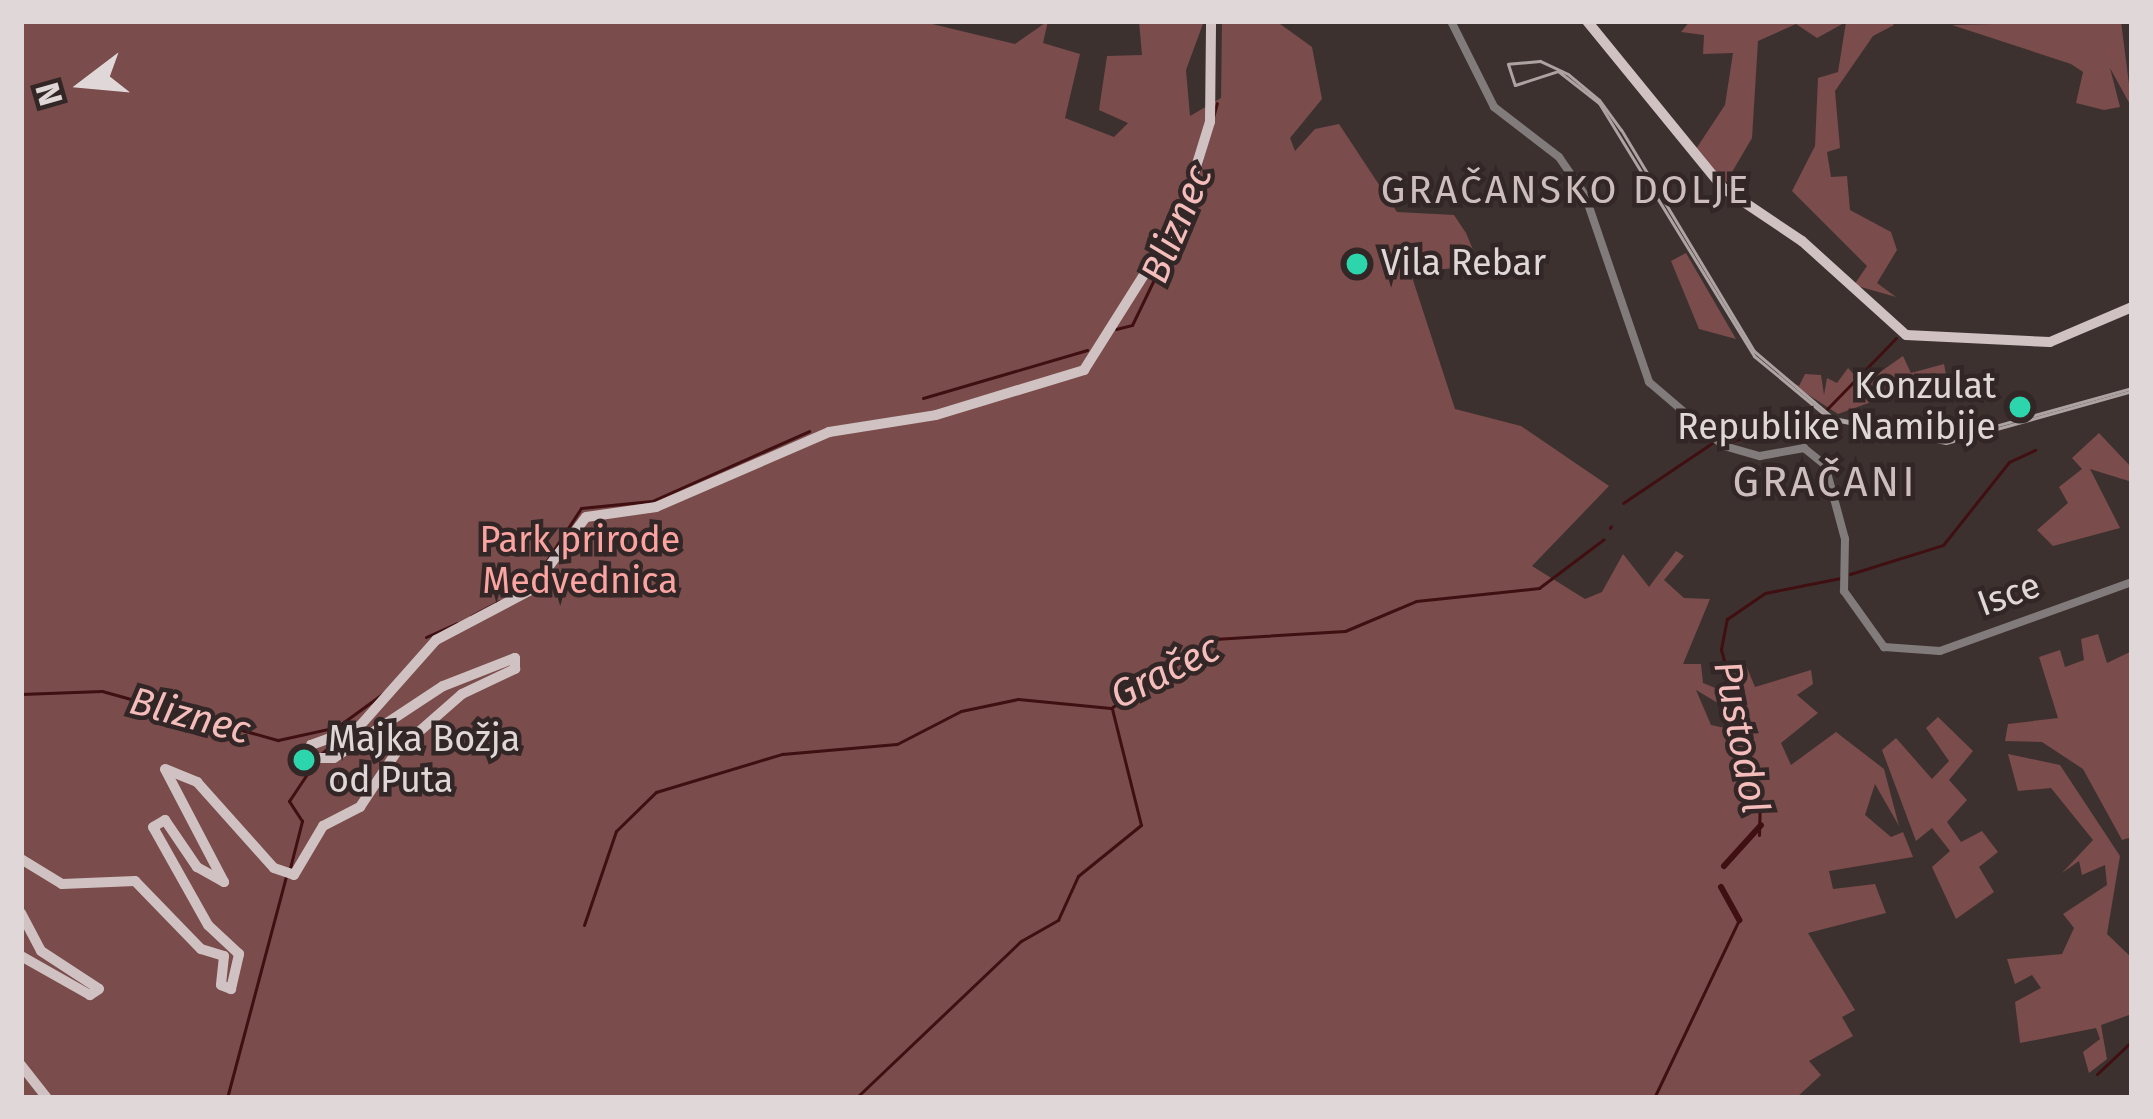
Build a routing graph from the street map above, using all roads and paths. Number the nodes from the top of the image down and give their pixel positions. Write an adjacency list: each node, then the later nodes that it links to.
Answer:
1 (1211, 21): 6 (main road)
2 (1451, 21): 5 (street, Isce)
3 (1587, 21): 4 (main road)
4 (2132, 308)
5 (2132, 582)
6 (21, 859)
7 (21, 913): 8 (main road)
8 (21, 956)
9 (21, 1065): 10 (main road)
10 (47, 1098)

